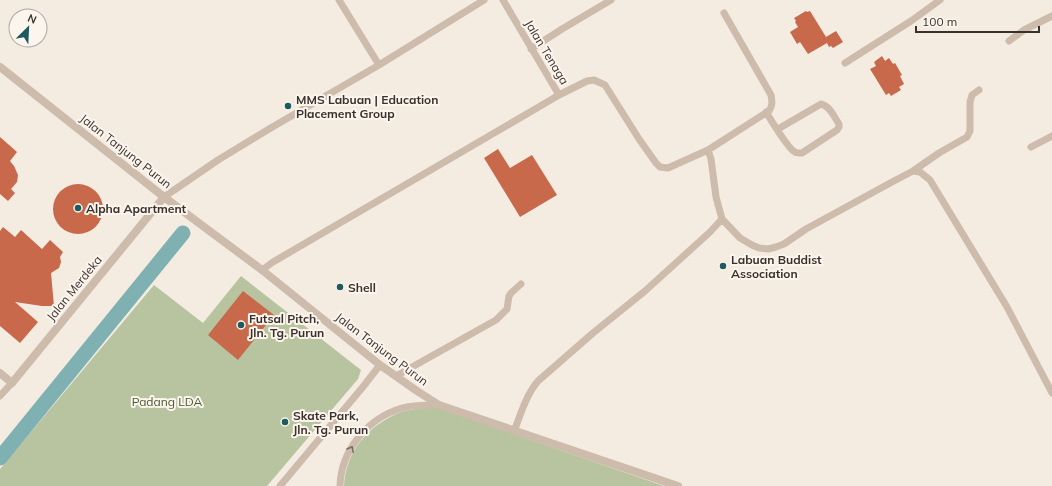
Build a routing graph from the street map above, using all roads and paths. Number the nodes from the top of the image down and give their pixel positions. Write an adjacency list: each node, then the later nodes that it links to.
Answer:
1 (339, 0): 11 (street)
2 (484, 0): 11 (street)
3 (503, 0): 9 (street, Jalan Tenaga)
4 (611, 0): 9 (street)
5 (940, 0): 10 (street)
6 (724, 13): 15 (street)
7 (1052, 16): 8 (street)
8 (1009, 41)
9 (532, 49): 14 (street, Jalan Tenaga)
10 (845, 62)
11 (379, 65): 21 (street)
12 (0, 67): 21 (street, Jalan Tanjung Purun)
13 (979, 90): 20 (street)
14 (559, 95): 19 (street); 23 (street)
15 (766, 112): 16 (street); 19 (street)
16 (778, 129): 16 (street)
17 (1052, 136): 18 (street)
18 (1031, 148)
19 (708, 150): 22 (street)
20 (913, 171): 22 (street); 29 (street)
21 (164, 196): 23 (street, Jalan Tanjung Purun); 28 (street, Jalan Merdeka)
22 (722, 219): 32 (street)
23 (262, 270): 25 (street, Jalan Tanjung Purun)
24 (521, 284): 27 (street)
25 (380, 365): 27 (street, Jalan Tanjung Purun); 33 (street)
26 (0, 373): 28 (street)
27 (396, 376): 31 (street, Jalan Tanjung Purun)
28 (12, 383): 30 (street)
29 (1052, 394)
30 (0, 396)
31 (439, 405): 32 (street, Jalan Tanjung Purun); 34 (street, one-way to 31)
32 (514, 431): 35 (street, Jalan Tanjung Purun)
33 (284, 485)
34 (340, 486)
35 (678, 486)

